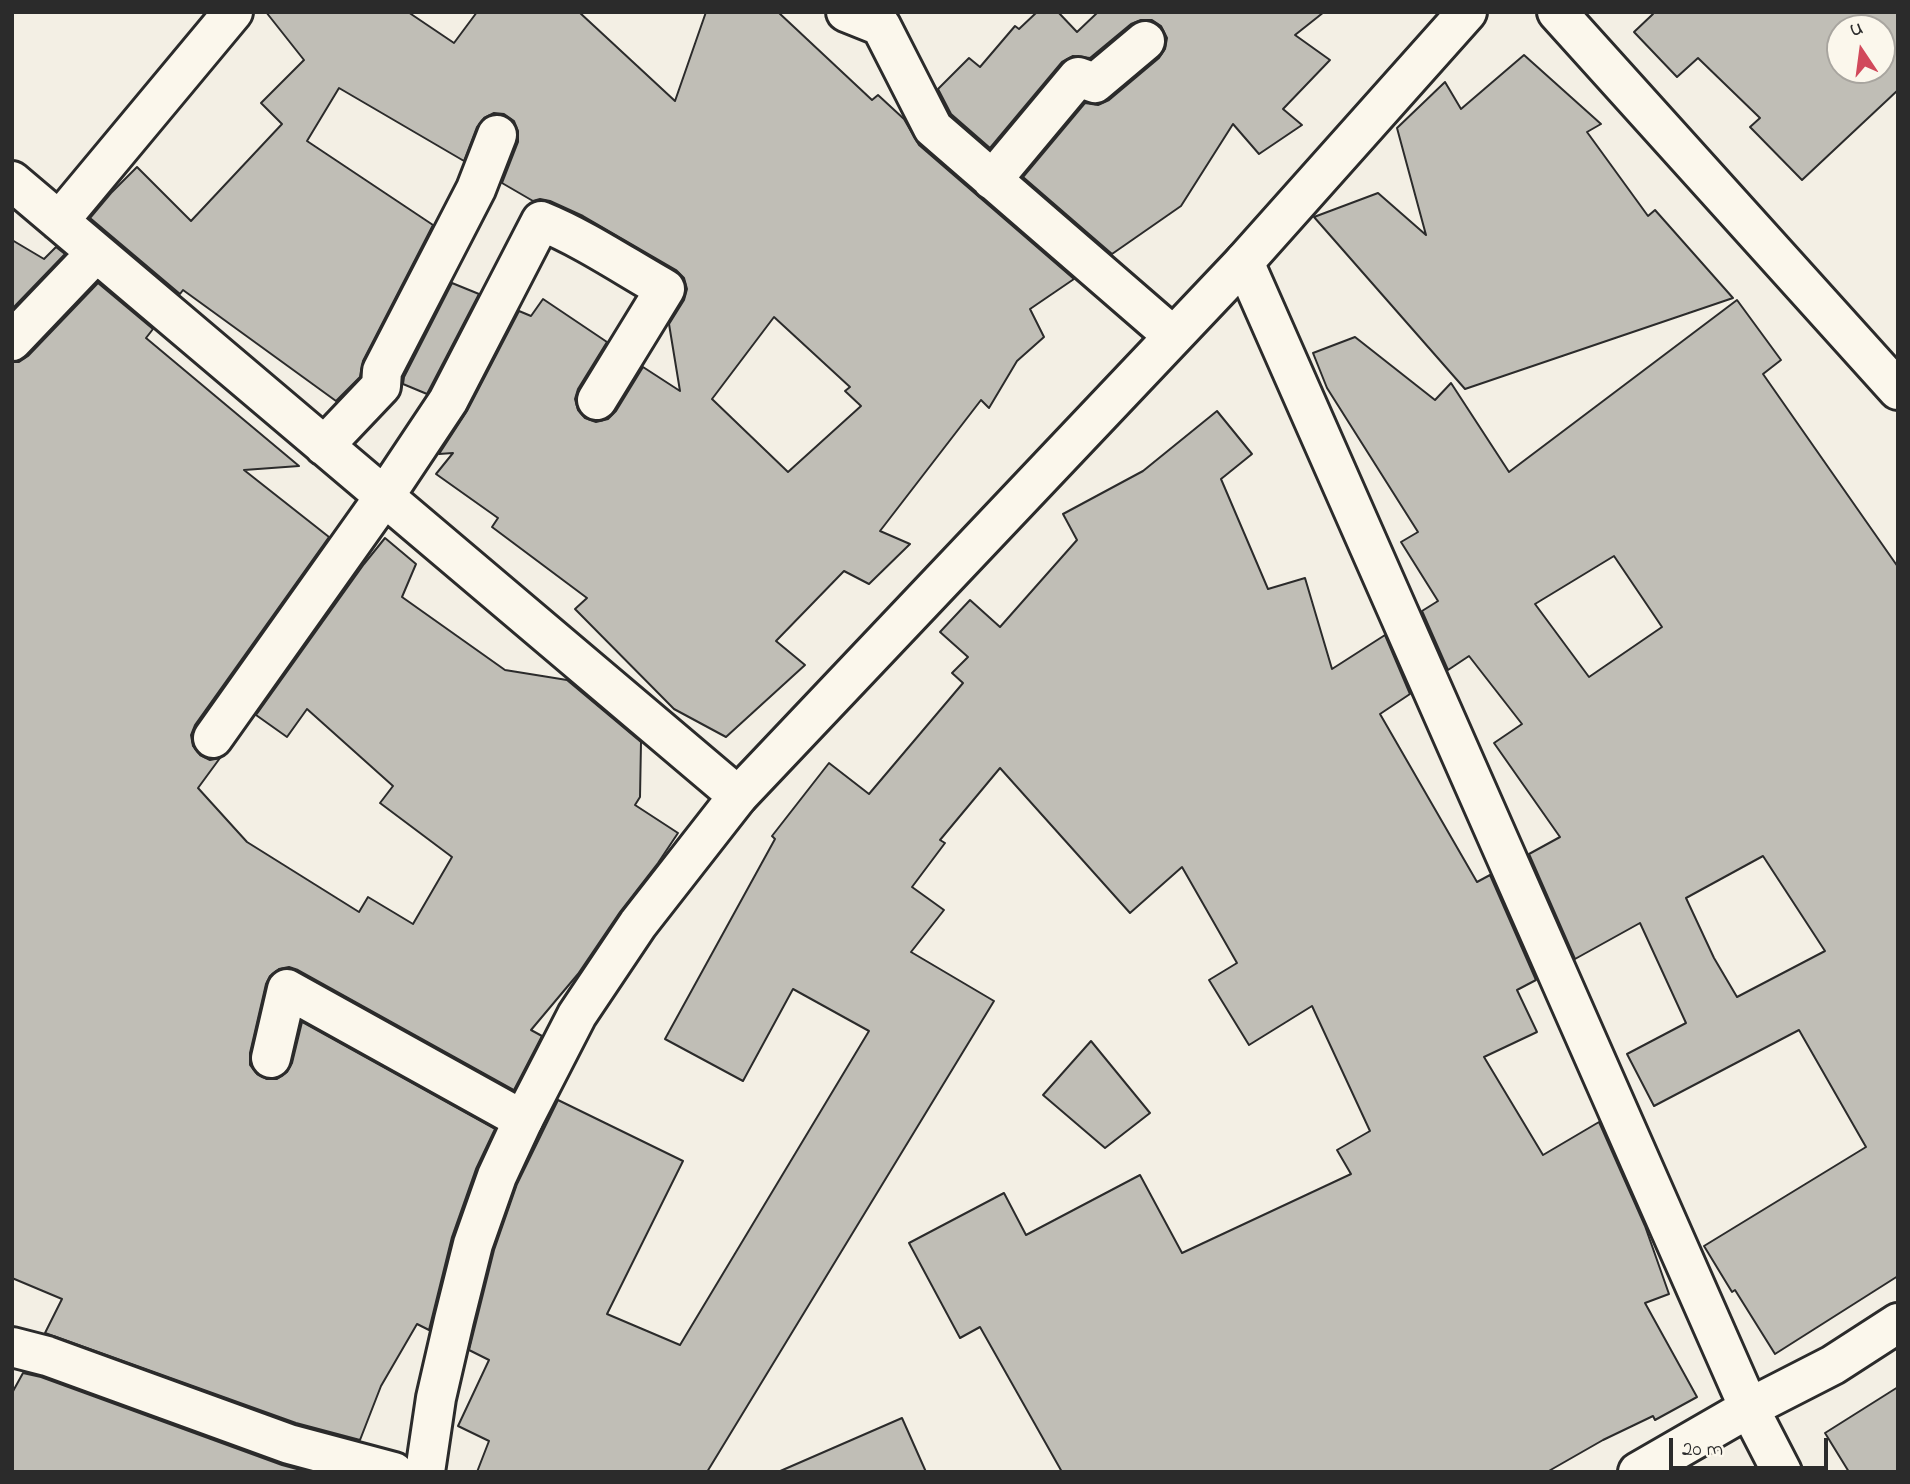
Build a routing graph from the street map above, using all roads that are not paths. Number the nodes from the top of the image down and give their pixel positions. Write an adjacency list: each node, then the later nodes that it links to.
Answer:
1 (233, 12): 9 (main road)
2 (846, 12): 7 (main road)
3 (1467, 12): 11 (main road)
4 (1558, 12): 14 (main road)
5 (1145, 40): 7 (main road)
6 (497, 135): 16 (main road)
7 (992, 180): 12 (main road)
8 (12, 181): 9 (main road)
9 (59, 220): 10 (main road)
10 (96, 253): 13 (main road); 16 (main road)
11 (1244, 262): 12 (main road); 24 (main road)
12 (1173, 336): 19 (main road)
13 (12, 341)
14 (1898, 390)
15 (597, 400): 17 (main road)
16 (324, 446): 17 (main road)
17 (384, 497): 18 (main road); 19 (main road)
18 (213, 737)
19 (738, 796): 21 (main road)
20 (271, 1058): 21 (main road)
21 (523, 1119): 26 (main road)
22 (1898, 1323): 24 (main road)
23 (12, 1347): 25 (main road)
24 (1749, 1408): 27 (main road); 28 (main road)
25 (394, 1472)
26 (425, 1472)
27 (1638, 1472)
28 (1782, 1472)

